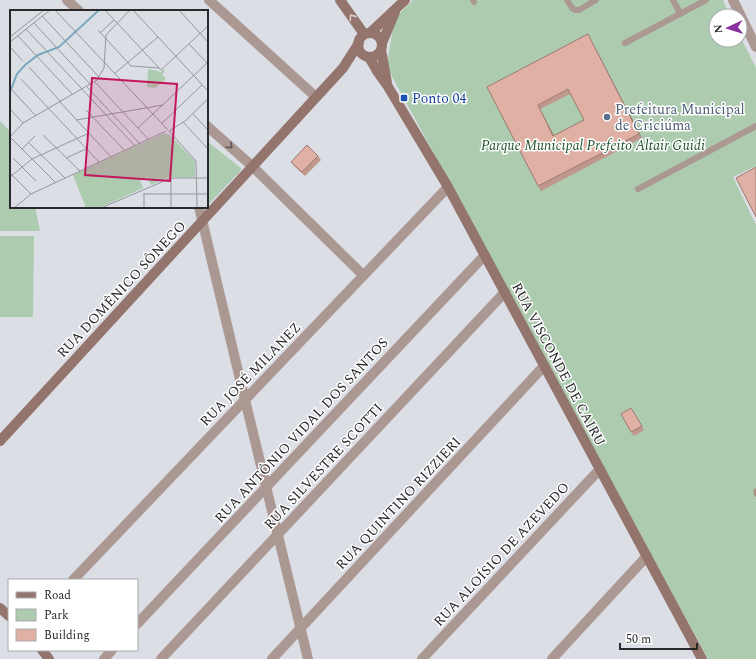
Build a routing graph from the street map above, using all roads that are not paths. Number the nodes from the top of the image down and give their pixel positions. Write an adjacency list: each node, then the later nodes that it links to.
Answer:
1 (66, 0): 10 (street)
2 (209, 0): 20 (street)
3 (340, 0): 13 (street, one-way to 3)
4 (405, 0): 11 (street, RUA DOMÊNICO SÔNEGO)
5 (567, 0): 6 (lane)
6 (596, 0)
7 (673, 0): 12 (lane)
8 (706, 0): 12 (lane)
9 (733, 0): 16 (street)
10 (78, 10)
11 (396, 10): 13 (street, RUA DOMÊNICO SÔNEGO); 15 (street, RUA DOMÊNICO SÔNEGO)
12 (680, 13): 14 (lane)
13 (364, 37): 15 (street); 17 (street); 18 (street, RUA DOMÊNICO SÔNEGO)
14 (625, 43)
15 (382, 46): 17 (street); 19 (street, RUA VISCONDE DE CAIRU)
16 (756, 47)
17 (368, 56): 18 (street, RUA DOMÊNICO SÔNEGO); 19 (street, RUA VISCONDE DE CAIRU)
18 (343, 68): 20 (street, RUA DOMÊNICO SÔNEGO)
19 (387, 85): 24 (street, RUA VISCONDE DE CAIRU)
20 (316, 97): 23 (street, RUA DOMÊNICO SÔNEGO)
21 (756, 126): 25 (lane)
22 (208, 127): 23 (street, one-way to 23)
23 (252, 166): 27 (street, RUA DOMÊNICO SÔNEGO); 29 (street)
24 (448, 187): 28 (street, RUA VISCONDE DE CAIRU); 29 (street, RUA JOSÉ MILANEZ)
25 (638, 189)
26 (199, 208): 27 (street)
27 (202, 221): 32 (street); 33 (street, RUA DOMÊNICO SÔNEGO)
28 (485, 255): 30 (street, RUA VISCONDE DE CAIRU); 35 (street, RUA ANTÔNIO VIDAL DOS SANTOS)
29 (363, 275): 32 (street, RUA JOSÉ MILANEZ)
30 (505, 292): 31 (street, RUA VISCONDE DE CAIRU); 36 (street, RUA SILVESTRE SCOTTI)
31 (544, 366): 34 (street, RUA VISCONDE DE CAIRU); 42 (street, RUA QUINTINO RIZZIERI)
32 (245, 400): 35 (street); 38 (street, RUA JOSÉ MILANEZ)
33 (0, 441)
34 (600, 469): 37 (street, RUA VISCONDE DE CAIRU); 45 (street, RUA ALOÍSIO DE AZEVEDO)
35 (267, 486): 36 (street); 41 (street, RUA ANTÔNIO VIDAL DOS SANTOS)
36 (277, 535): 42 (street); 48 (street, RUA SILVESTRE SCOTTI)
37 (647, 556): 51 (street); 52 (street, RUA VISCONDE DE CAIRU)
38 (74, 579)
39 (0, 608): 40 (street)
40 (8, 615)
41 (138, 623)
42 (301, 628): 49 (street, RUA QUINTINO RIZZIERI); 50 (street)
43 (43, 651): 46 (street)
44 (111, 651): 47 (street)
45 (427, 657)
46 (50, 659)
47 (104, 659)
48 (161, 659)
49 (272, 659)
50 (308, 659)
51 (552, 659)
52 (702, 659)

